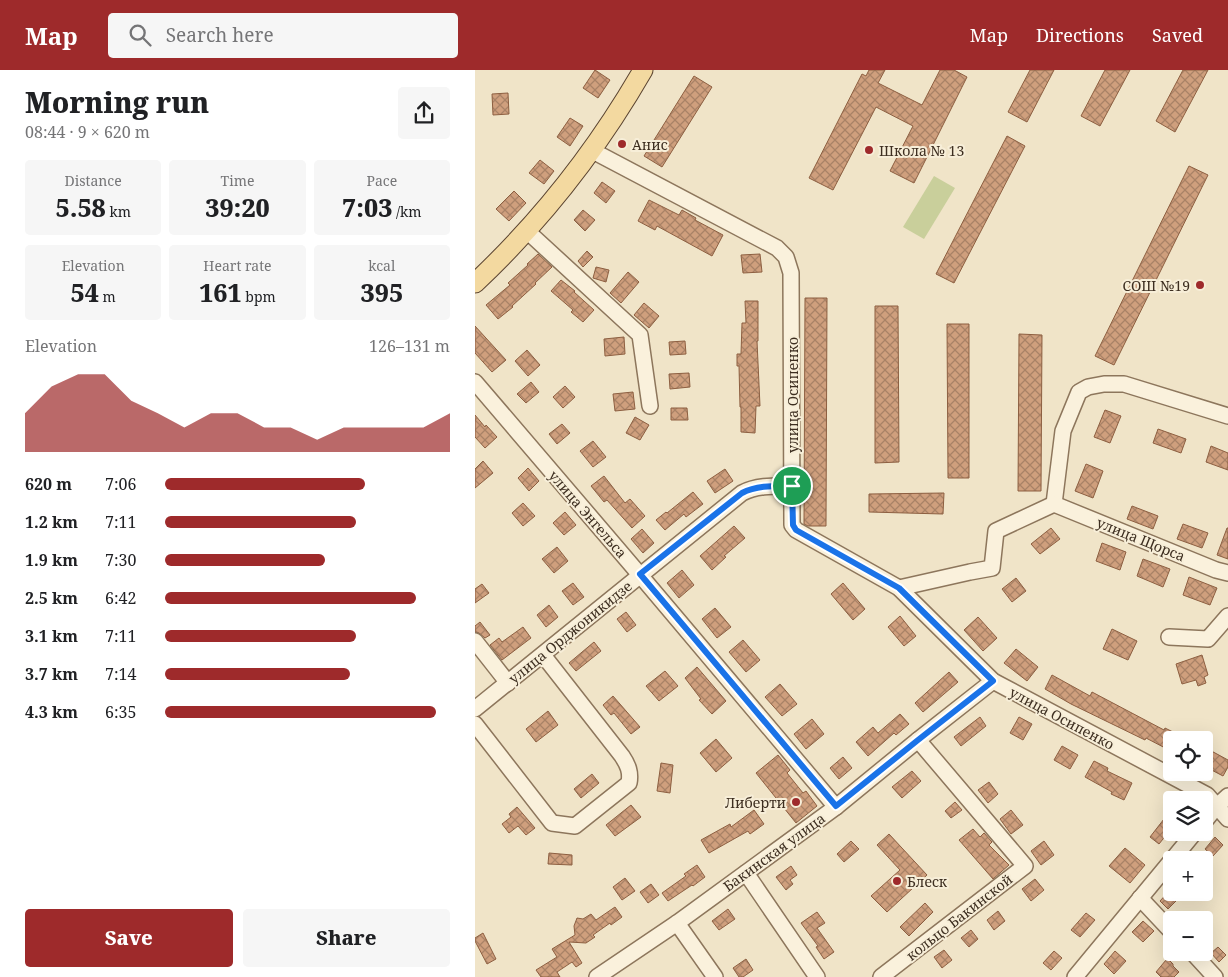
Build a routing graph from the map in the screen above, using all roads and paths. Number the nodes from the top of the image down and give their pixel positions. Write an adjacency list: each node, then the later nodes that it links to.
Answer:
1 (643, 70): 2 (main road)
2 (591, 150): 3 (main road); 8 (street, улица Осипенко)
3 (527, 231): 4 (main road); 6 (street)
4 (475, 283)
5 (475, 382): 11 (street, улица Энгельса)
6 (650, 406)
7 (1228, 416): 9 (street)
8 (792, 486): 11 (street, улица Орджоникидзе); 12 (street, улица Осипенко)
9 (1054, 504): 10 (street, улица Щорса); 12 (street)
10 (1228, 573)
11 (640, 574): 16 (street, улица Орджоникидзе); 23 (street, улица Энгельса)
12 (899, 588): 17 (street, улица Осипенко)
13 (1228, 616): 14 (street)
14 (1169, 637)
15 (475, 641): 18 (street)
16 (543, 655): 18 (street, улица Орджоникидзе); 20 (street)
17 (993, 681): 21 (street, Бакинская улица); 22 (street, улица Осипенко)
18 (508, 683): 19 (street, улица Орджоникидзе)
19 (475, 709)
20 (475, 724)
21 (918, 740): 23 (street, Бакинская улица); 37 (street, кольцо Бакинской)
22 (1223, 801): 24 (street); 25 (street, улица Осипенко)
23 (836, 806): 29 (street, Бакинская улица)
24 (1213, 812)
25 (1228, 819)
26 (1188, 841): 27 (street)
27 (1179, 851)
28 (1163, 871): 30 (street)
29 (747, 873): 32 (street, Бакинская улица); 36 (street)
30 (1140, 898): 31 (street); 38 (street)
31 (1163, 922)
32 (677, 923): 34 (street, Бакинская улица); 35 (street)
33 (1200, 961): 39 (street)
34 (597, 977)
35 (715, 977)
36 (817, 977)
37 (881, 977)
38 (1075, 977)
39 (1215, 977)

